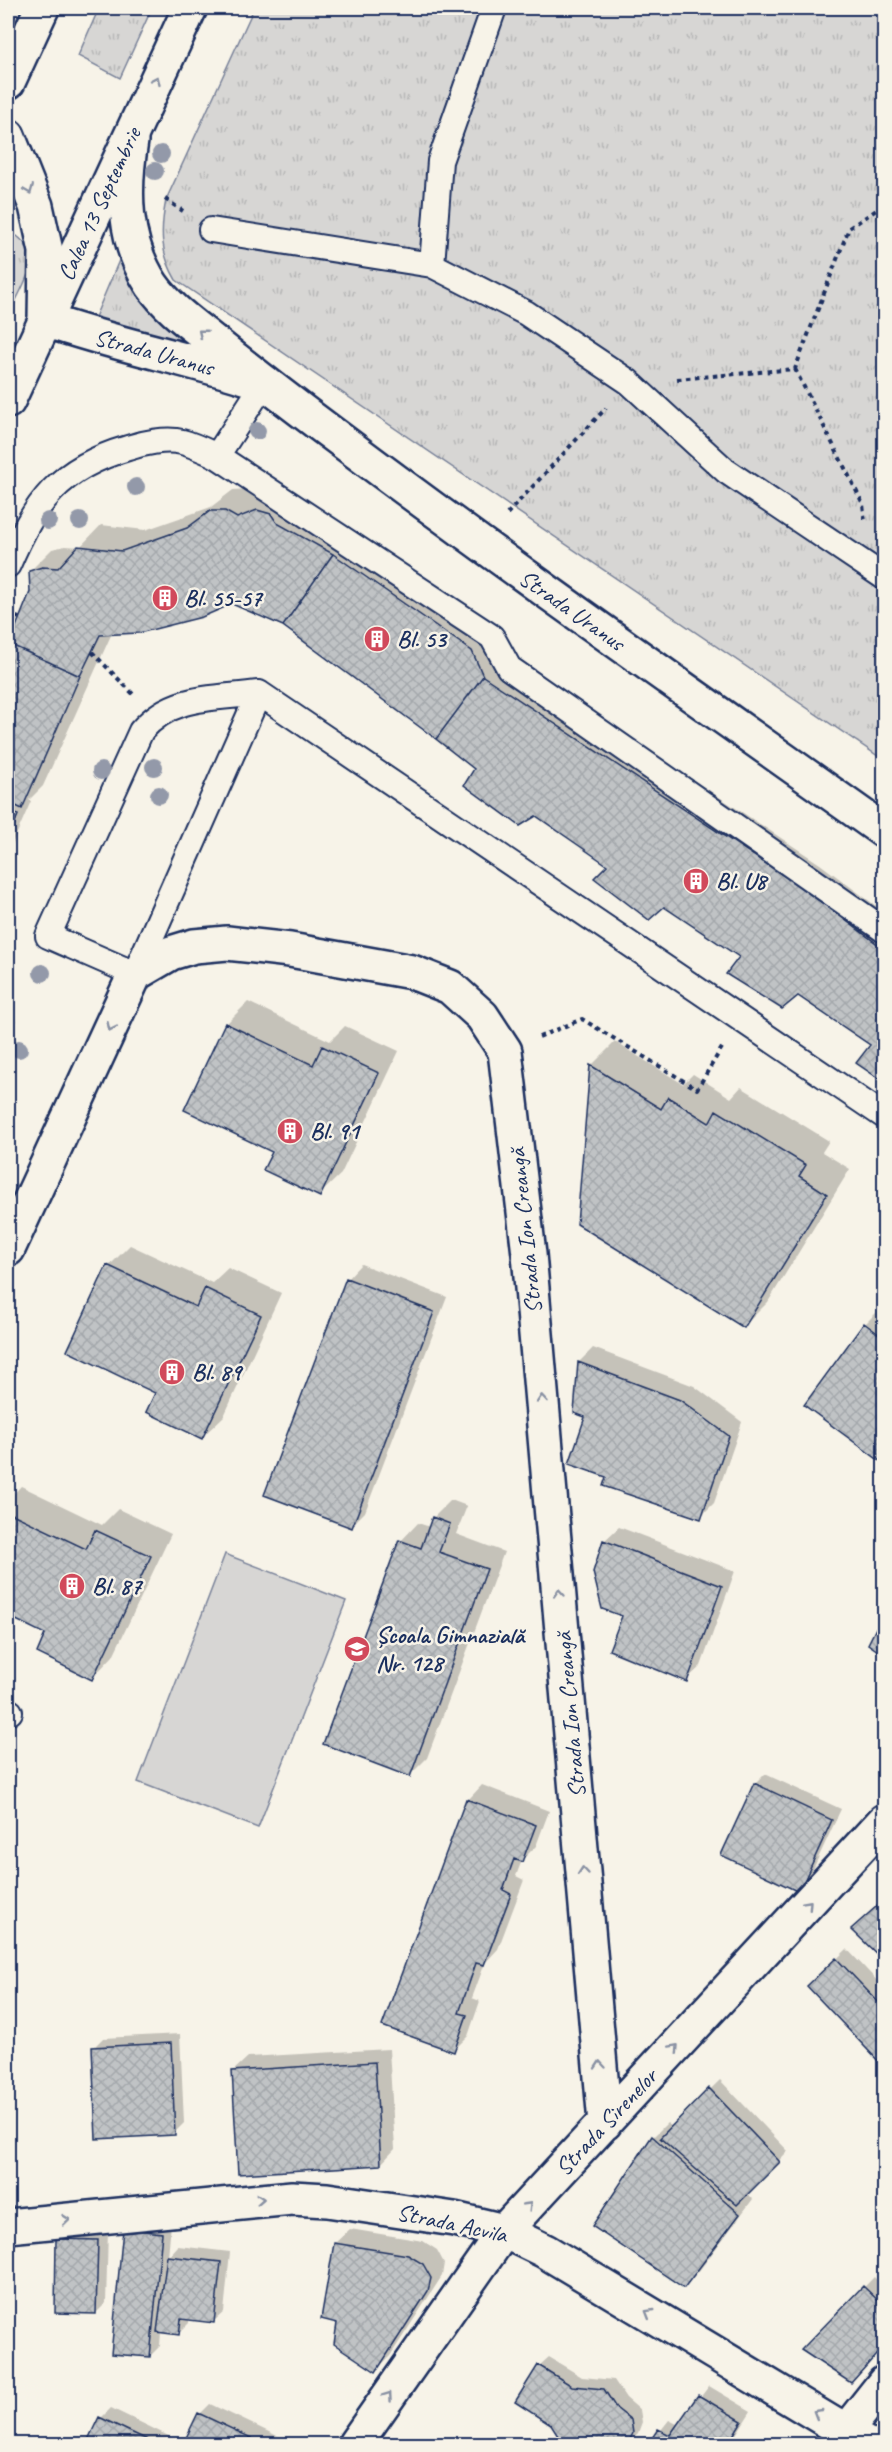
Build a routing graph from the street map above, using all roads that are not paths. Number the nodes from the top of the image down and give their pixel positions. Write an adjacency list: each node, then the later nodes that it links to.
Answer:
1 (42, 8): 4 (street)
2 (190, 8): 5 (street, Calea 13 Septembrie, one-way to 2)
3 (494, 8): 8 (lane)
4 (8, 82)
5 (132, 134): 9 (street, Calea 13 Septembrie); 10 (street, Strada Uranus, one-way to 5)
6 (8, 136): 9 (street, one-way to 9)
7 (212, 230): 8 (lane)
8 (432, 265): 14 (lane)
9 (45, 320): 10 (street, Strada Uranus); 11 (street, Calea 13 Septembrie)
10 (264, 383): 12 (lane); 16 (street, Strada Uranus)
11 (8, 401)
12 (217, 456): 13 (lane); 17 (lane)
13 (8, 565)
14 (877, 571)
15 (259, 693): 18 (lane); 18 (lane); 19 (lane)
16 (885, 831)
17 (885, 930)
18 (135, 974): 20 (street, one-way to 20); 22 (street, Strada Ion Creangă, one-way to 18)
19 (885, 1116)
20 (8, 1250)
21 (885, 1821): 22 (street, Strada Sirenelor, one-way to 21)
22 (605, 2123): 24 (street, Strada Sirenelor, one-way to 22)
23 (8, 2226): 24 (street, Strada Acvila, one-way to 24)
24 (504, 2231): 26 (street, Strada Acvila, one-way to 24); 27 (street, Strada Sirenelor, one-way to 24)
25 (885, 2383): 26 (street, Strada Acvila)
26 (856, 2438)
27 (355, 2445)

